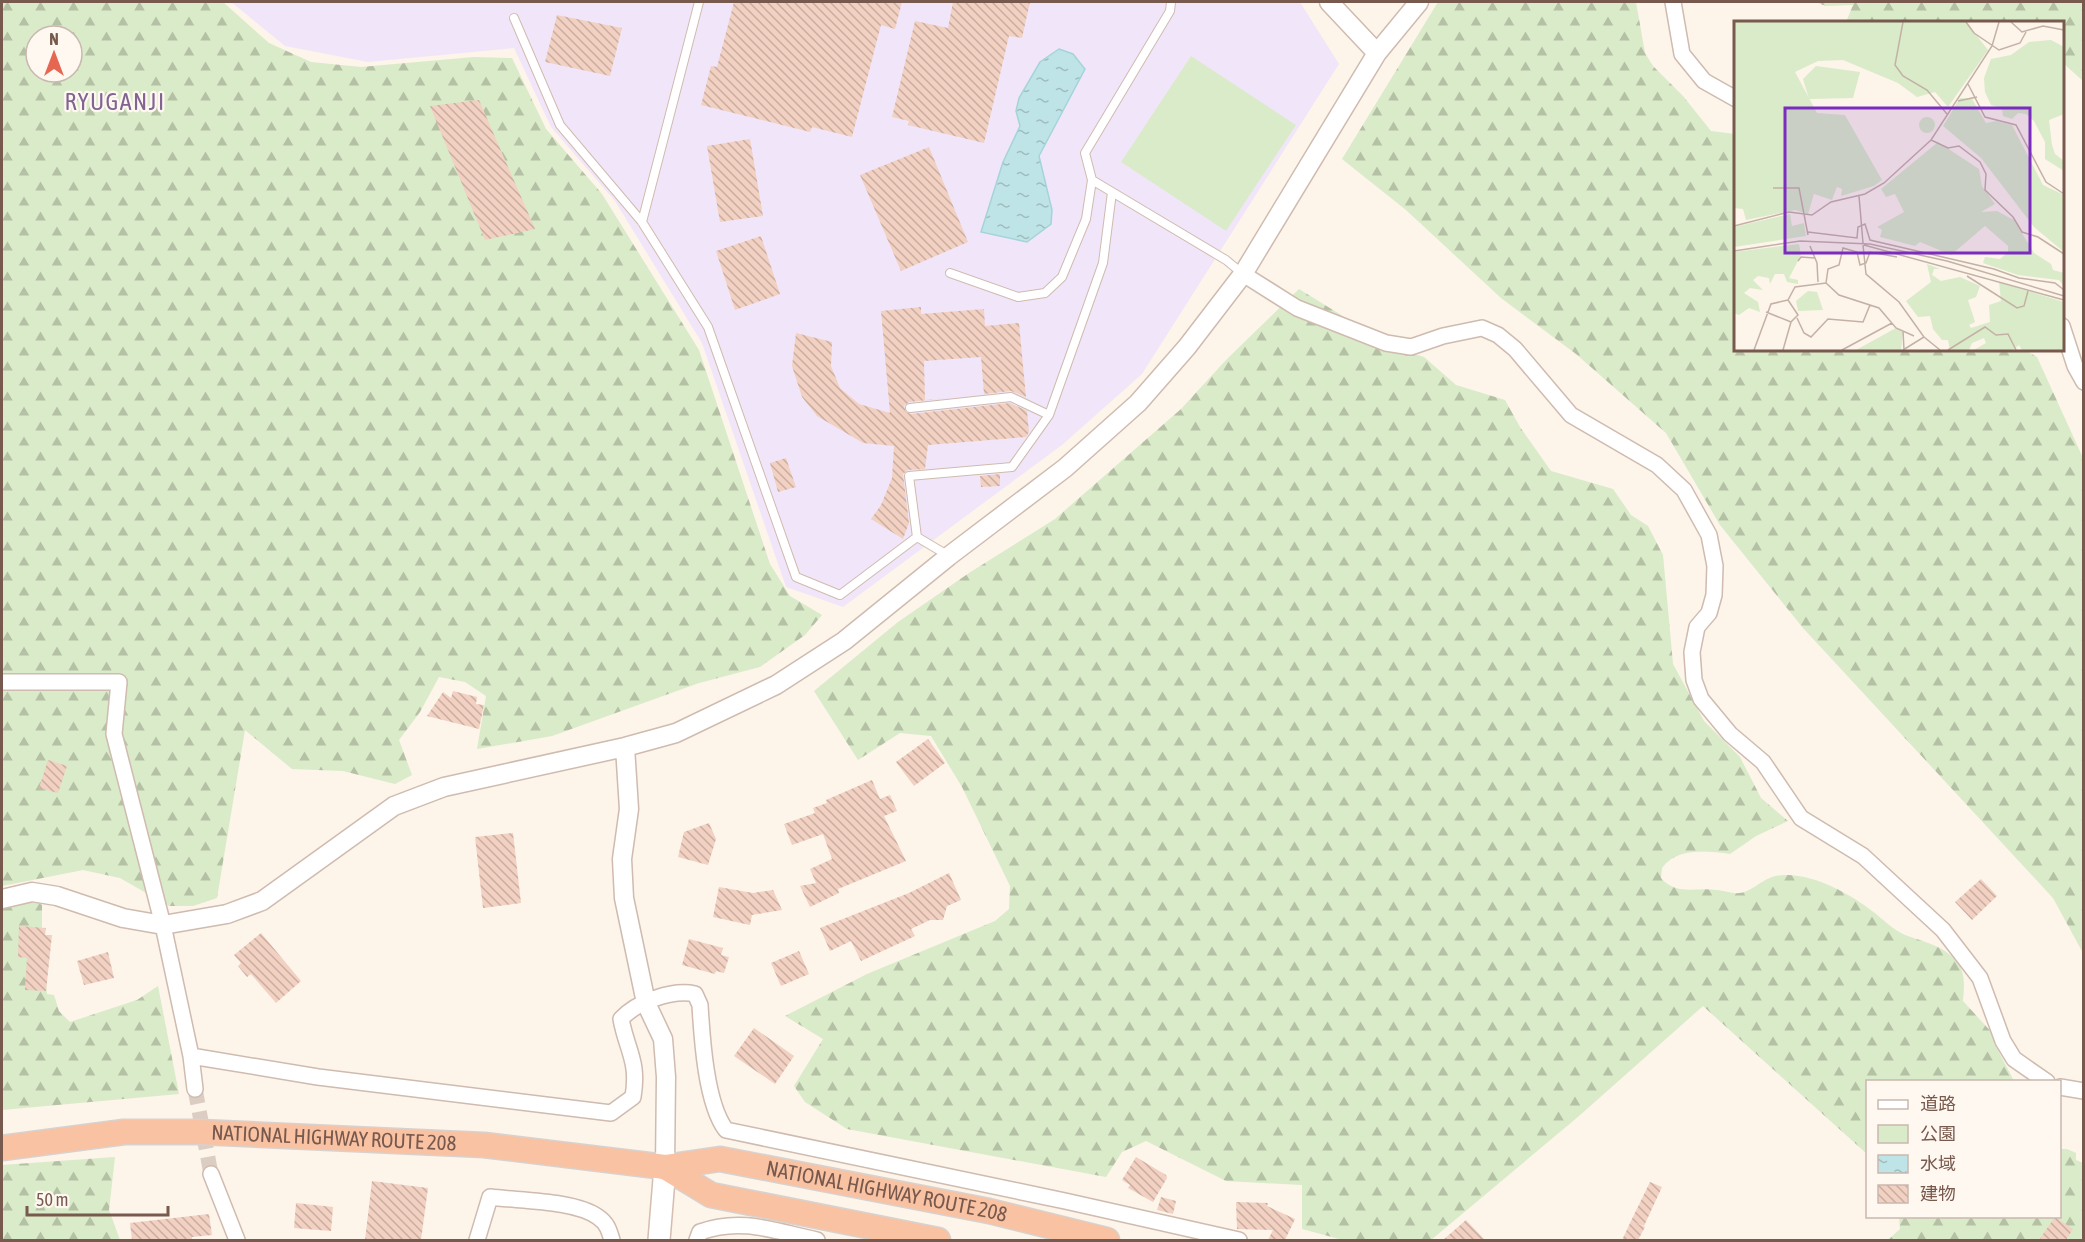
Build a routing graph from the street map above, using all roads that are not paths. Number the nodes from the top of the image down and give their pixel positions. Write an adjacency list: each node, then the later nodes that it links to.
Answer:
1 (699, 2): 11 (lane)
2 (1171, 2): 9 (lane)
3 (1329, 2): 7 (street)
4 (1419, 2): 7 (street)
5 (1673, 2): 8 (street)
6 (514, 18): 11 (lane)
7 (1377, 53): 13 (street)
8 (1734, 98)
9 (1092, 180): 10 (lane); 12 (lane)
10 (1112, 192): 13 (lane); 17 (lane)
11 (642, 222): 18 (lane)
12 (950, 273)
13 (1243, 274): 19 (street); 26 (street)
14 (2064, 332): 15 (street)
15 (2084, 382)
16 (910, 408): 17 (lane)
17 (1048, 415): 18 (lane)
18 (917, 537): 19 (lane)
19 (949, 556): 21 (street)
20 (2, 682): 23 (street)
21 (626, 747): 23 (street); 24 (street)
22 (2, 899): 23 (street)
23 (163, 925): 25 (street)
24 (646, 1003): 25 (street); 31 (street); 41 (street)
25 (191, 1056): 28 (street)
26 (2044, 1080)
27 (2061, 1087): 29 (street)
28 (195, 1089)
29 (2084, 1091)
30 (2, 1148): 31 (highway, NATIONAL HIGHWAY ROUTE 208)
31 (665, 1167): 36 (main road); 39 (highway, NATIONAL HIGHWAY ROUTE 208); 40 (highway, NATIONAL HIGHWAY ROUTE 208)
32 (211, 1174): 33 (street)
33 (237, 1240)
34 (477, 1240): 35 (street)
35 (612, 1240)
36 (659, 1240)
37 (697, 1240): 38 (street)
38 (817, 1240)
39 (938, 1240)
40 (1107, 1240)
41 (1239, 1240)

